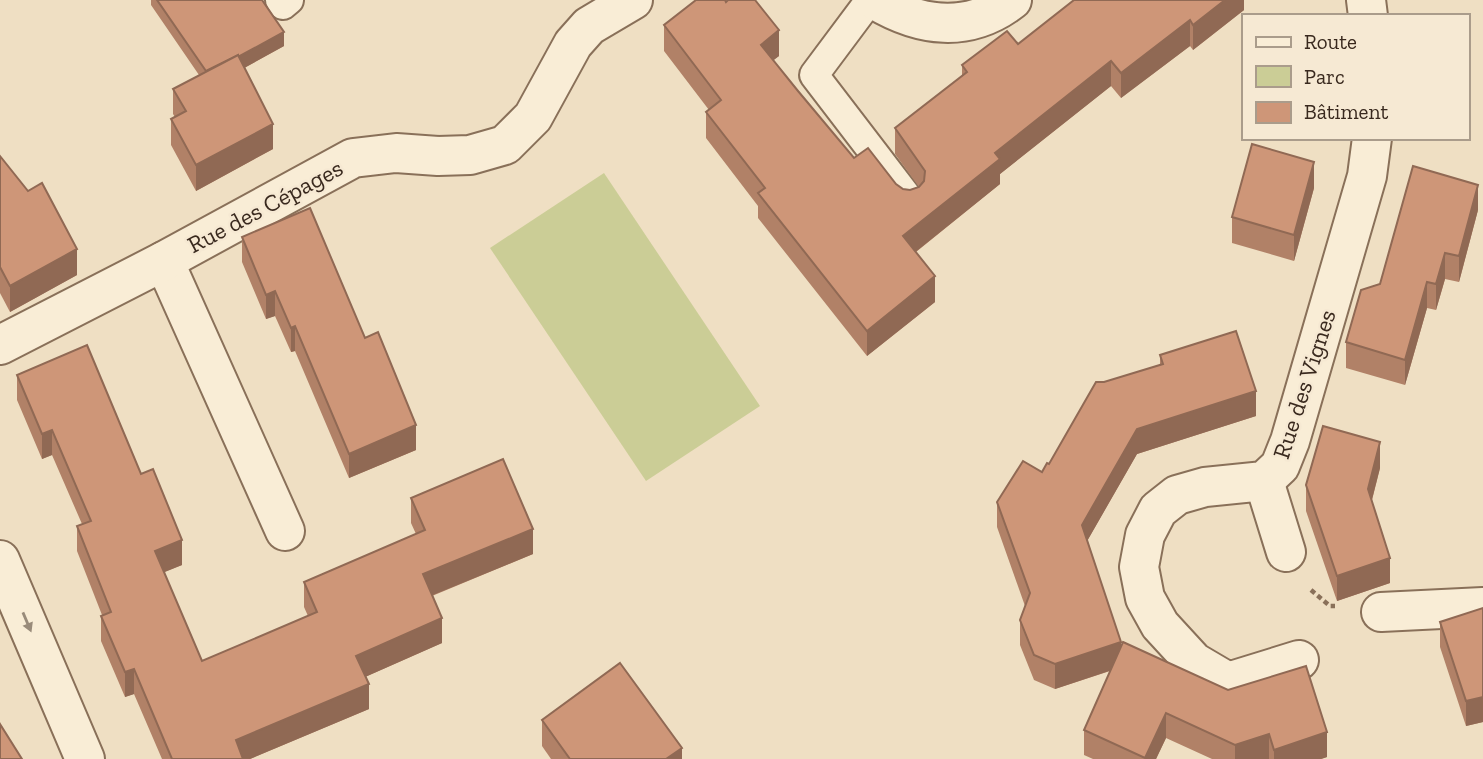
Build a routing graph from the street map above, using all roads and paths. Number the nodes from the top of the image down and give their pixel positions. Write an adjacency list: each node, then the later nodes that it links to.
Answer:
1 (280, 0): 2 (lane)
2 (289, 0)
3 (633, 0): 9 (street, Rue des Cépages)
4 (870, 0): 8 (lane)
5 (875, 0): 6 (street)
6 (1012, 0)
7 (1372, 140): 11 (street, Rue des Vignes)
8 (909, 200)
9 (164, 261): 10 (street, Rue des Cépages); 12 (street, Rue des Cépages)
10 (0, 345)
11 (1264, 481): 13 (street); 17 (street, Rue des Vignes)
12 (285, 531)
13 (1286, 552): 16 (path)
14 (0, 560): 18 (street, one-way to 18)
15 (1483, 607): 16 (street)
16 (1381, 612)
17 (1299, 660)
18 (85, 759)

